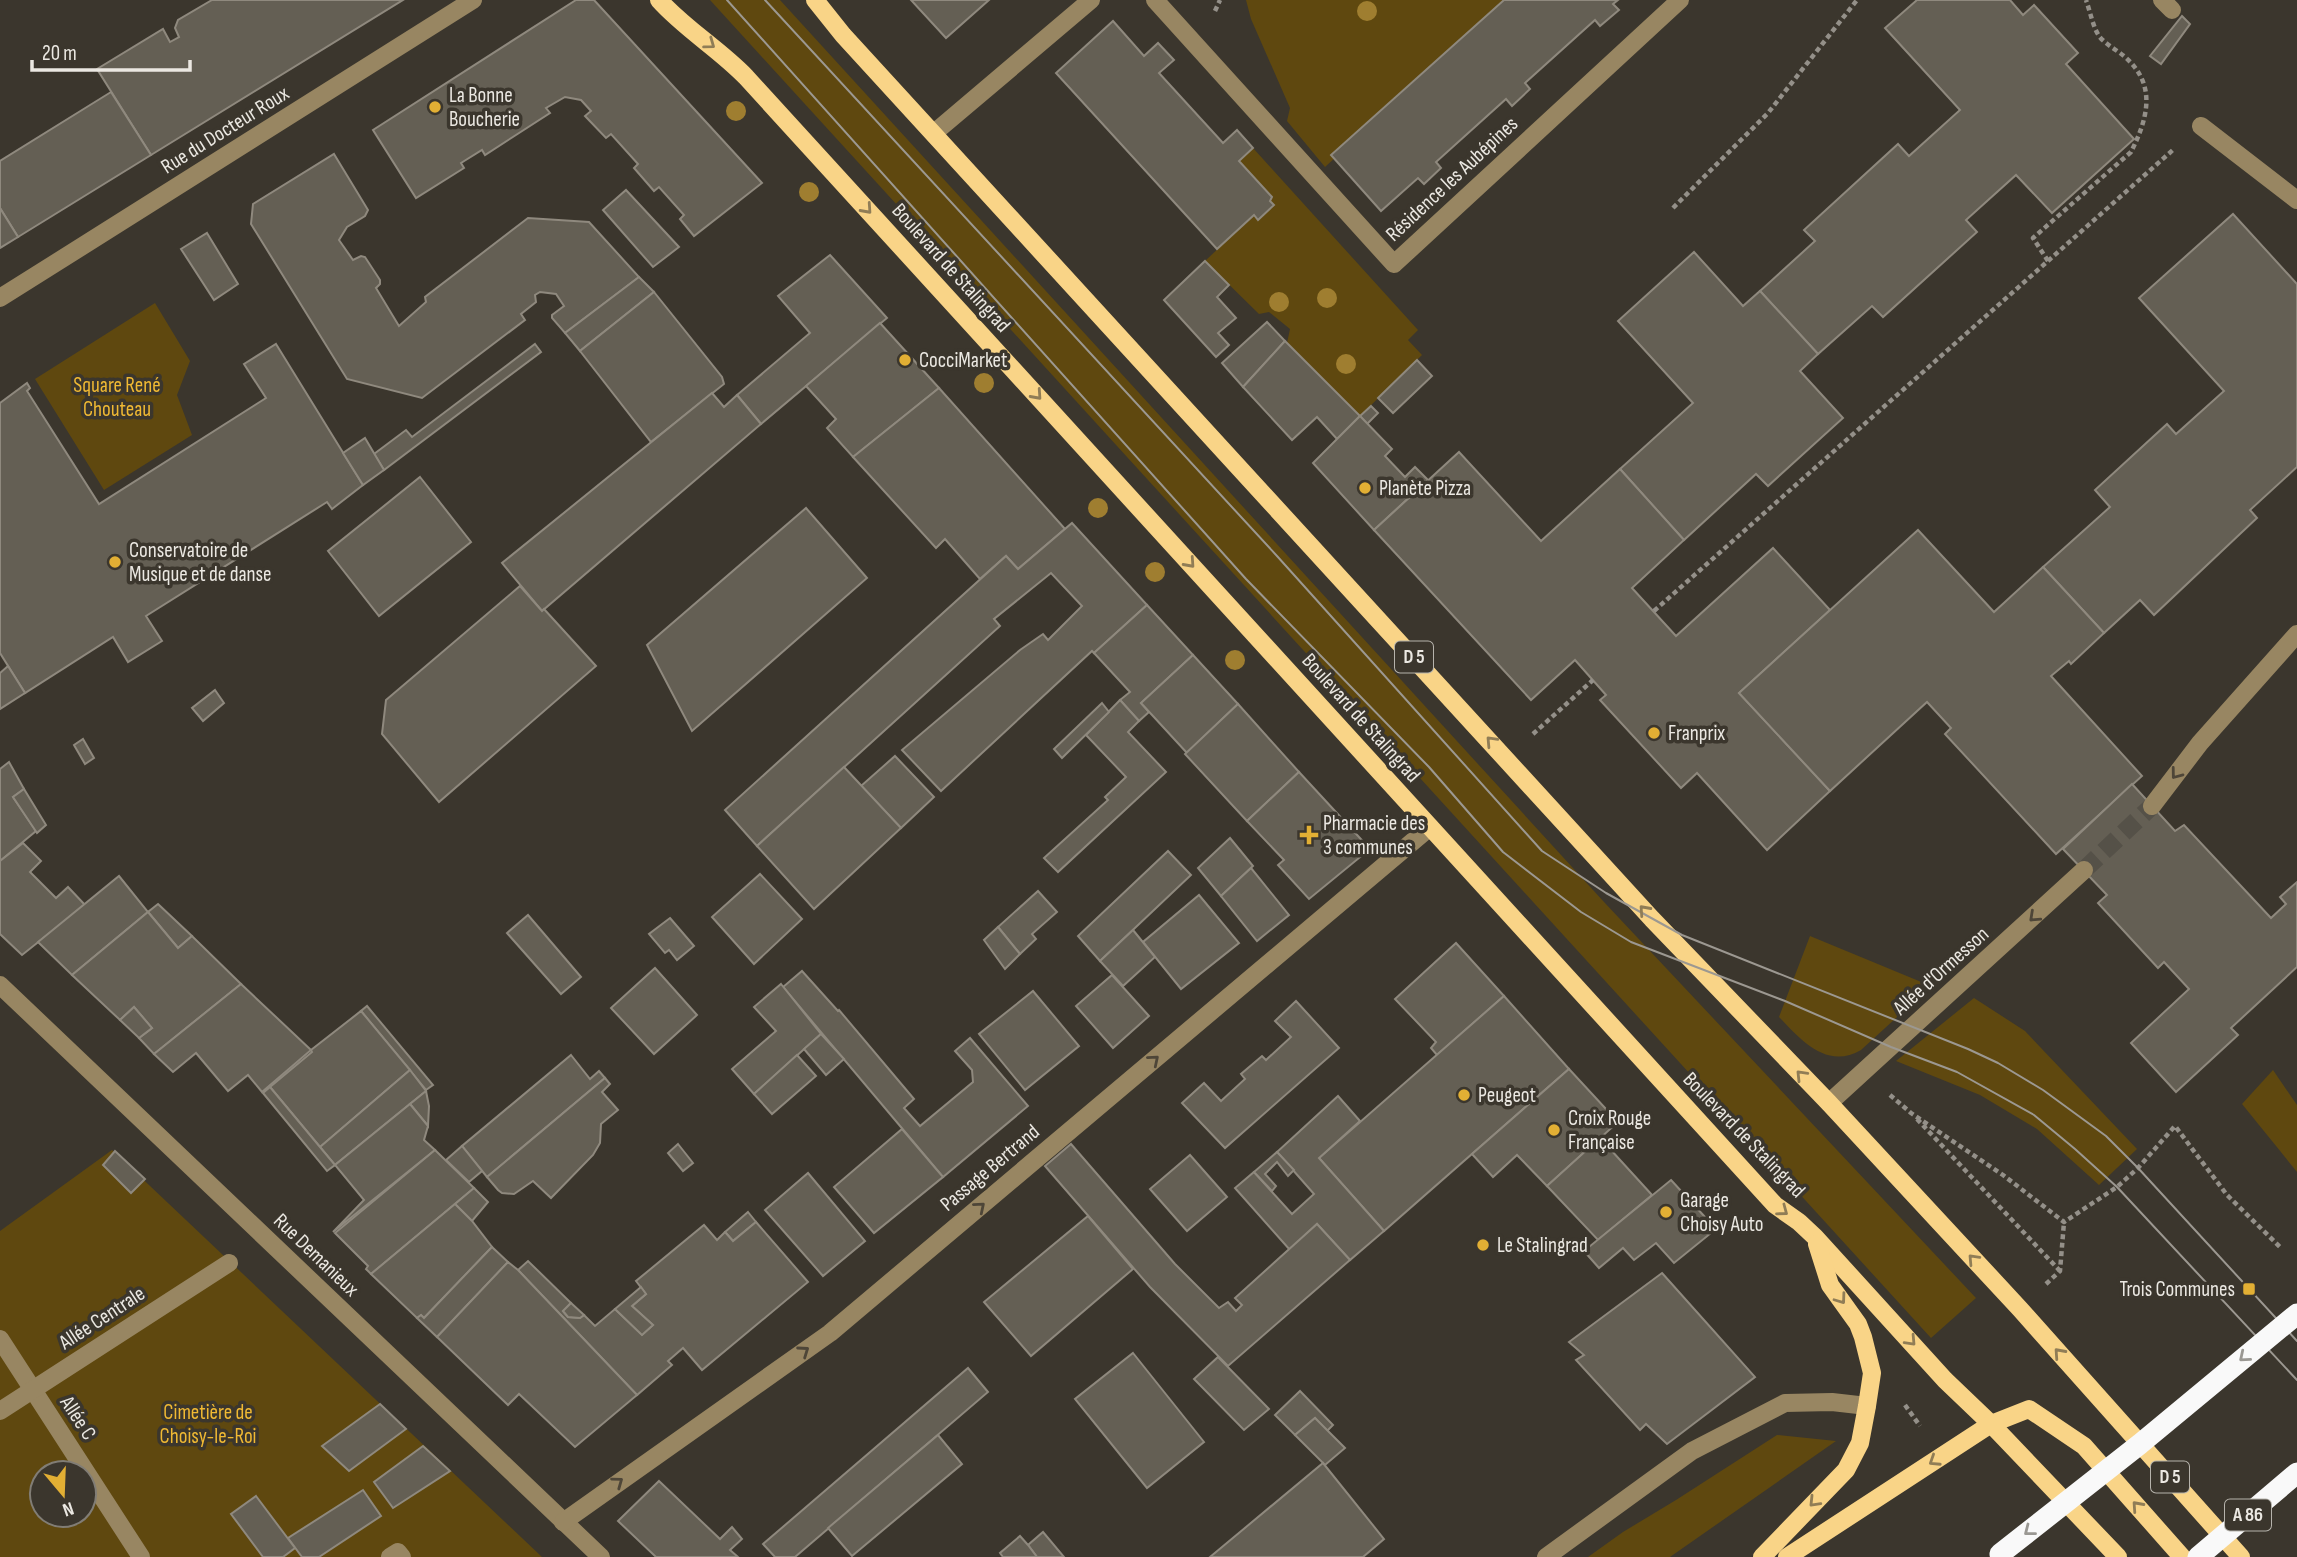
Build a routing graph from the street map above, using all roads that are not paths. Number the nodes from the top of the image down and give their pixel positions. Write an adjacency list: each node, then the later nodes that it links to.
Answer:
1 (473, 0): 10 (street, Rue du Docteur Roux)
2 (659, 0): 13 (main road, Boulevard de Stalingrad, one-way to 13)
3 (815, 0): 8 (main road, D 5)
4 (1091, 0): 8 (street)
5 (1155, 0): 6 (street, Résidence les Aubépines)
6 (1680, 0)
7 (2201, 126): 9 (street)
8 (934, 133): 16 (main road, D 5, one-way to 8)
9 (2297, 200)
10 (0, 298)
11 (2297, 634): 12 (street, one-way to 12)
12 (2152, 806)
13 (1430, 827): 17 (main road, Boulevard de Stalingrad, one-way to 17); 26 (street, Passage Bertrand, one-way to 13)
14 (2084, 870): 16 (street, Allée d'Ormesson, one-way to 16)
15 (0, 985): 26 (street, Rue Demanieux)
16 (1829, 1103): 36 (main road, D 5, one-way to 16)
17 (1815, 1237): 22 (main road, one-way to 22); 24 (main road, Boulevard de Stalingrad, one-way to 24)
18 (229, 1263): 21 (street, Allée Centrale)
19 (2297, 1314): 27 (highway, one-way to 27, bridge)
20 (0, 1339): 21 (street, Allée C)
21 (33, 1390): 23 (street, Allée Centrale); 28 (street, Allée C)
22 (1867, 1406): 30 (street); 31 (main road, one-way to 31)
23 (0, 1411)
24 (1992, 1424): 32 (main road, one-way to 32); 33 (main road, Boulevard de Stalingrad); 34 (main road, one-way to 24)
25 (2297, 1473): 35 (highway, A 86, bridge)
26 (563, 1522): 29 (street, Rue Demanieux)
27 (2000, 1554)
28 (141, 1557)
29 (601, 1557)
30 (1546, 1557)
31 (1762, 1557)
32 (1787, 1557)
33 (2118, 1557)
34 (2182, 1557)
35 (2198, 1557)
36 (2241, 1557)

